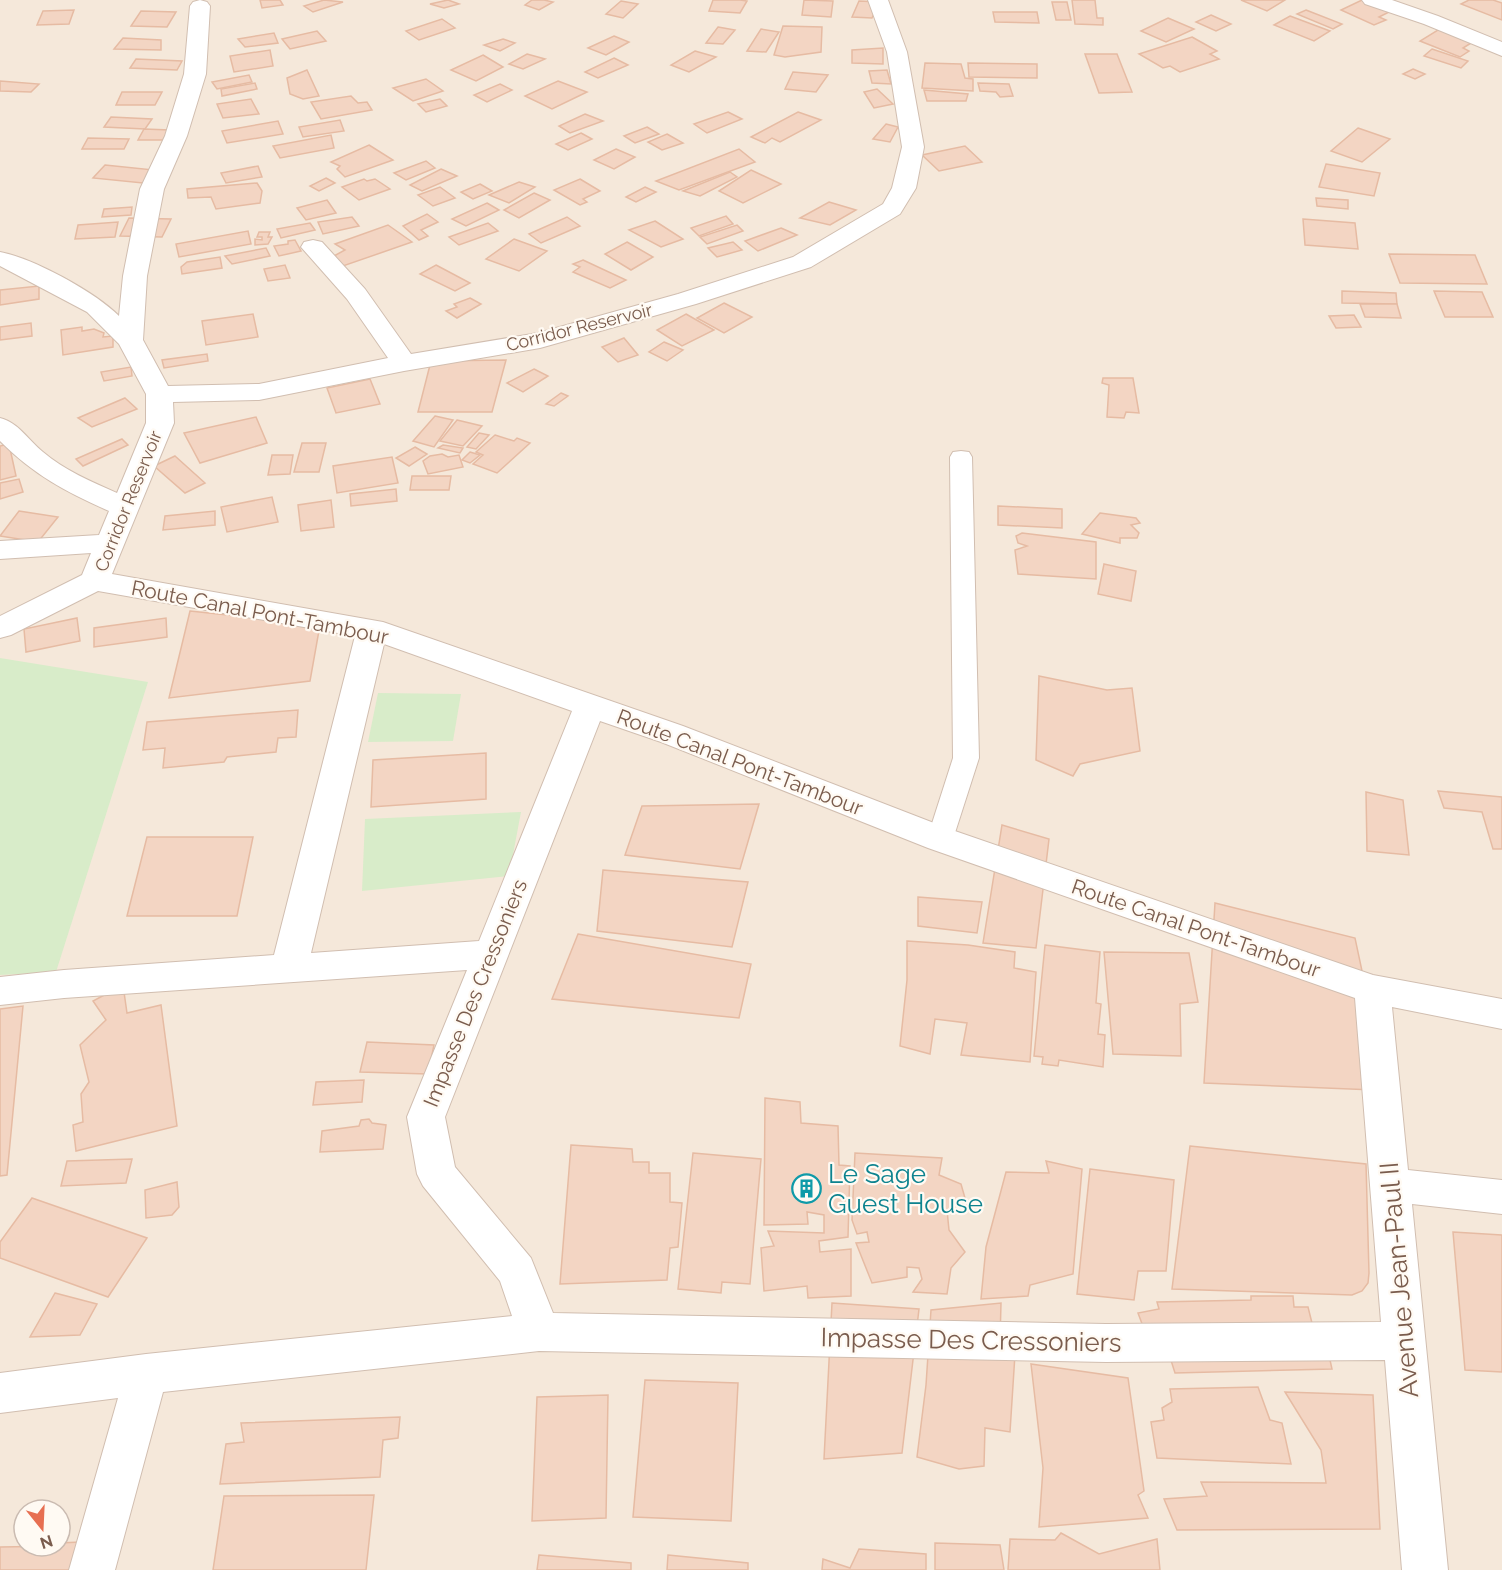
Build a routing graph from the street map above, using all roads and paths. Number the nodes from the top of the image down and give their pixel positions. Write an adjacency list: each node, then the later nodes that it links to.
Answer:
1 (878, 0): 8 (street, Corridor Reservoir)
2 (1372, 0): 4 (street)
3 (200, 6): 7 (street)
4 (1502, 50)
5 (313, 247): 8 (street)
6 (0, 259): 7 (street)
7 (130, 340): 9 (street)
8 (404, 363): 9 (street, Corridor Reservoir)
9 (159, 394): 12 (street, Corridor Reservoir)
10 (0, 426): 12 (street)
11 (961, 457): 19 (lane)
12 (125, 507): 13 (street, Corridor Reservoir)
13 (110, 543): 14 (street); 15 (street, Corridor Reservoir)
14 (0, 550)
15 (94, 581): 16 (street); 17 (street, Route Canal Pont-Tambour)
16 (0, 628)
17 (372, 629): 18 (street, Route Canal Pont-Tambour); 21 (street)
18 (590, 706): 19 (street, Route Canal Pont-Tambour); 20 (street, Impasse Des Cressoniers)
19 (940, 839): 22 (street, Route Canal Pont-Tambour)
20 (490, 954): 21 (street); 27 (street, Impasse Des Cressoniers)
21 (289, 968): 23 (street)
22 (1372, 989): 24 (street, Route Canal Pont-Tambour); 25 (street, Avenue Jean-Paul II)
23 (0, 991)
24 (1502, 1014)
25 (1390, 1185): 26 (street); 28 (street, Avenue Jean-Paul II)
26 (1502, 1197)
27 (539, 1332): 28 (street, Impasse Des Cressoniers); 29 (street, Impasse Des Cressoniers)
28 (1404, 1341): 32 (street, Avenue Jean-Paul II)
29 (146, 1374): 30 (street, Impasse Des Cressoniers); 31 (street)
30 (0, 1393)
31 (92, 1570)
32 (1425, 1570)

